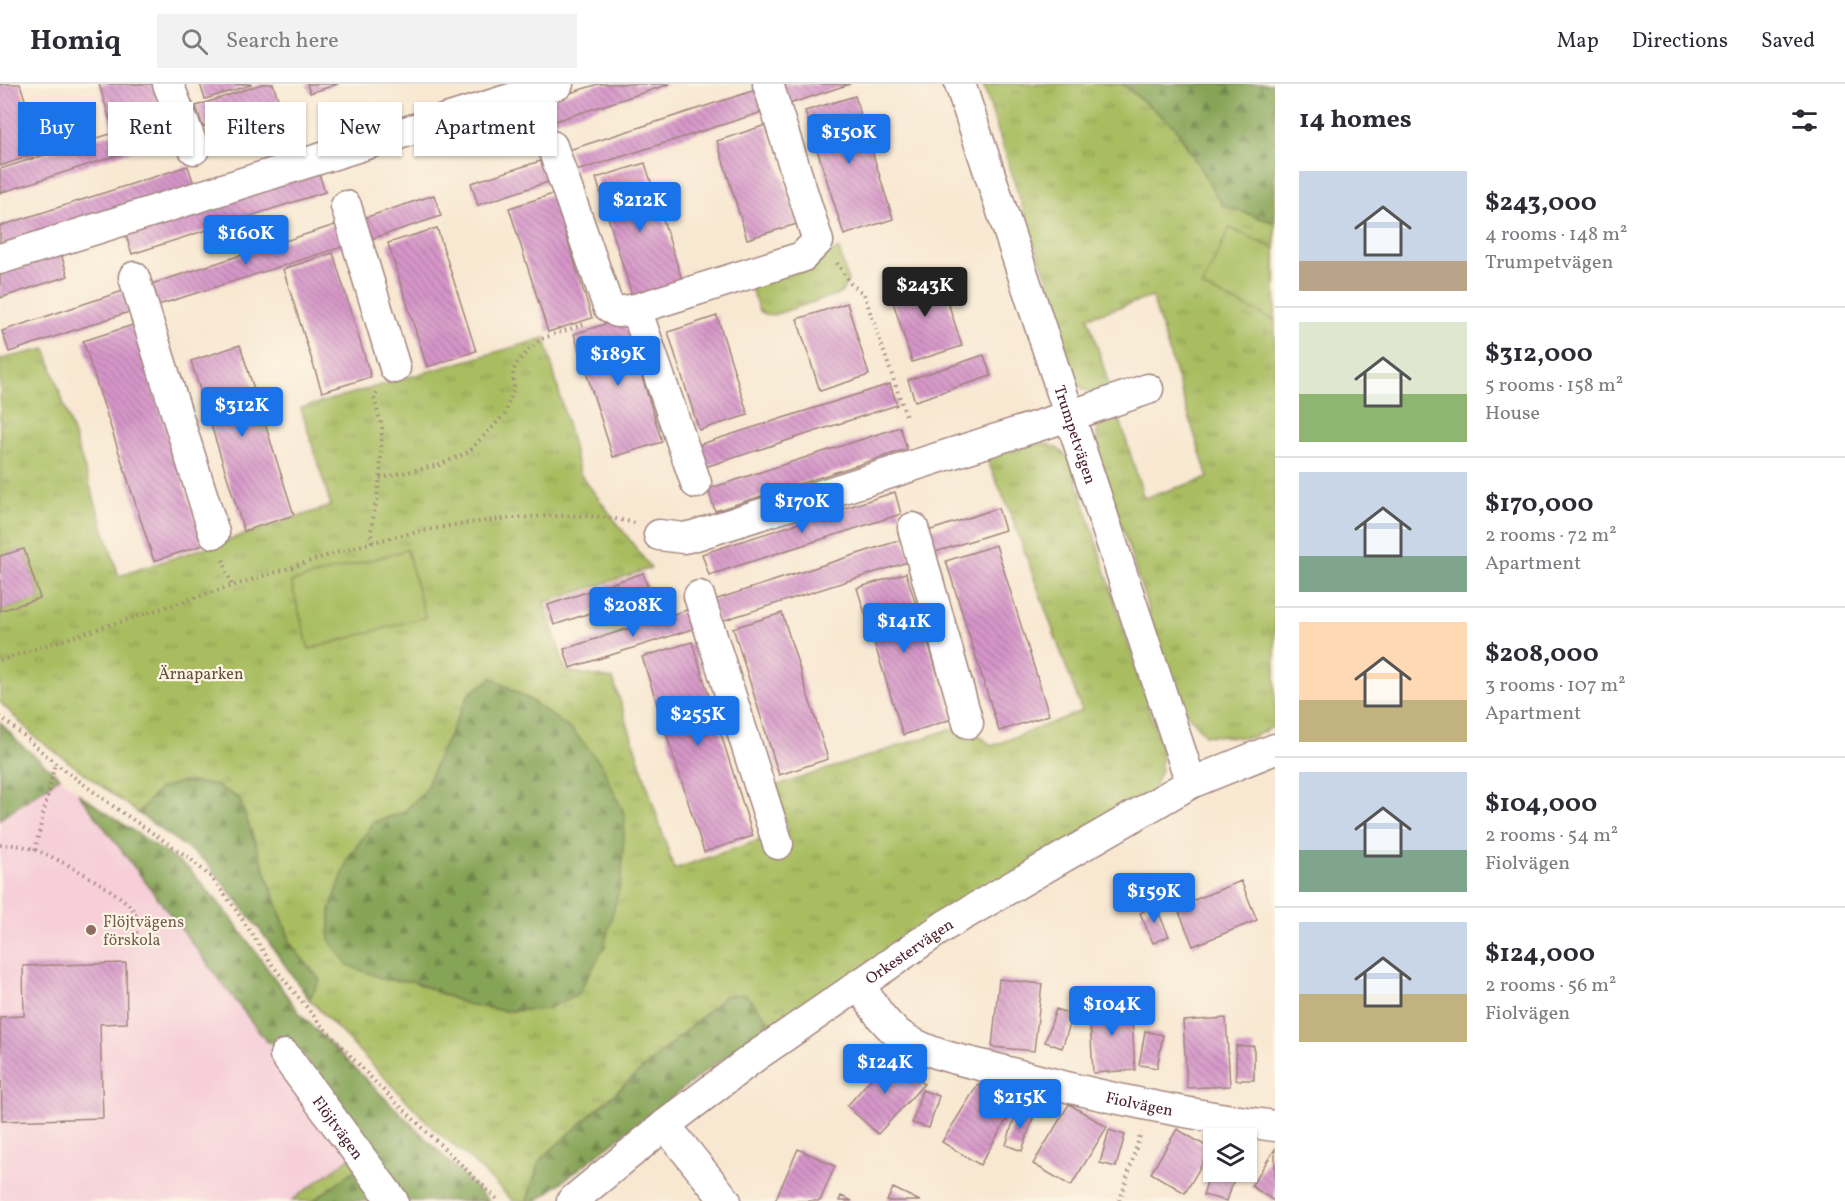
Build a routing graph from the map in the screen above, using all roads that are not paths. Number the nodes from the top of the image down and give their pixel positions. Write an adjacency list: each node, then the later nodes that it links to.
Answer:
1 (168, 84): 5 (street)
2 (558, 84): 8 (street)
3 (768, 84): 10 (street)
4 (960, 84): 13 (street, Trumpetvägen)
5 (194, 149)
6 (556, 156): 10 (street)
7 (346, 206): 11 (street)
8 (0, 259)
9 (134, 277): 16 (street)
10 (626, 311): 14 (street)
11 (395, 368)
12 (1148, 389): 13 (street)
13 (1070, 416): 17 (street); 21 (street, Trumpetvägen)
14 (696, 483)
15 (913, 528): 19 (street)
16 (214, 533)
17 (659, 535)
18 (699, 596): 22 (street)
19 (968, 723)
20 (1275, 749): 21 (street, Orkestervägen)
21 (1191, 783): 23 (street, Orkestervägen)
22 (778, 844)
23 (859, 984): 25 (street, Orkestervägen); 26 (street, Fiolvägen)
24 (285, 1055): 27 (street, Flöjtvägen)
25 (665, 1125): 28 (street, Orkestervägen); 29 (street)
26 (1275, 1126)
27 (393, 1201)
28 (572, 1201)
29 (726, 1201)

